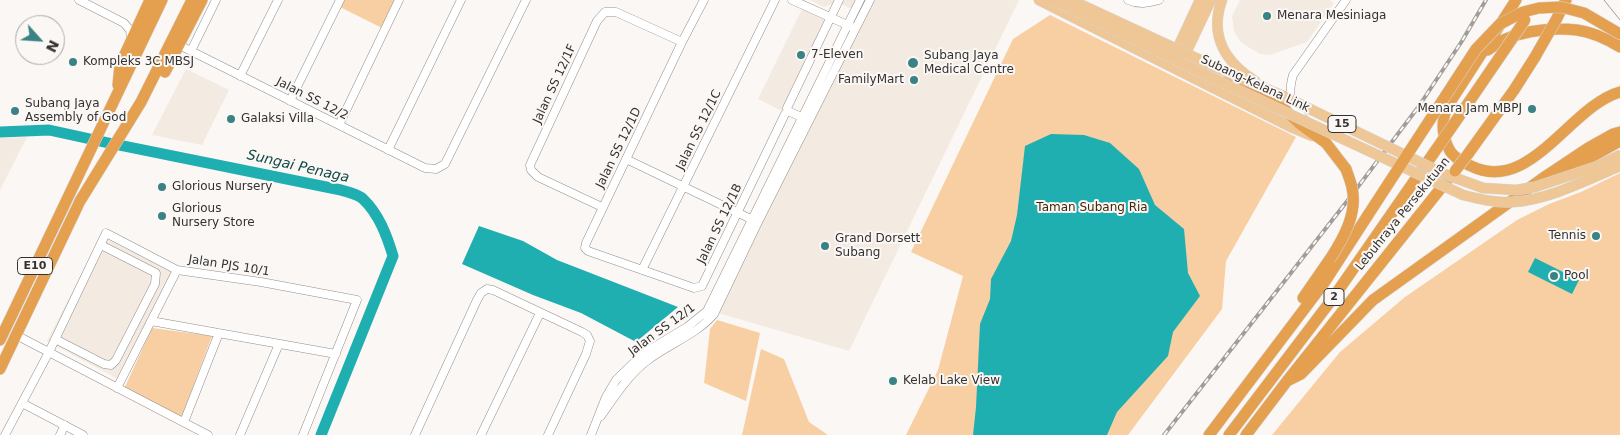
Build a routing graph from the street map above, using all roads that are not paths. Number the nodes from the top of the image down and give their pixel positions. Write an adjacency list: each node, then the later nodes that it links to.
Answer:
1 (79, 0): 32 (street)
2 (150, 0): 33 (highway)
3 (162, 0): 51 (highway, E10)
4 (192, 0): 54 (highway, E10)
5 (202, 0): 43 (highway)
6 (216, 0): 45 (street)
7 (278, 0): 49 (street)
8 (340, 0): 53 (street)
9 (399, 0): 57 (street)
10 (461, 0): 62 (street)
11 (526, 0): 62 (street, Jalan SS 12/2)
12 (775, 0): 68 (street, Jalan SS 12/1C)
13 (792, 0): 34 (street)
14 (802, 0): 34 (street)
15 (839, 0): 34 (street)
16 (843, 0): 34 (street)
17 (860, 0): 36 (street, Jalan SS 12/1)
18 (870, 0): 38 (street, Jalan SS 12/1)
19 (1039, 0): 47 (main road)
20 (1053, 0): 65 (main road, Subang-Kelana Link / 15, bridge)
21 (1072, 0): 42 (main road); 52 (main road, 15, bridge)
22 (1128, 0): 23 (street)
23 (1159, 0)
24 (1200, 0): 37 (main road)
25 (1211, 0): 46 (main road)
26 (1222, 0): 52 (main road, bridge)
27 (1346, 0): 59 (street)
28 (1516, 0): 48 (highway)
29 (1537, 0): 102 (highway, Lebuhraya Persekutuan / 2, bridge)
30 (1566, 0): 86 (highway, Lebuhraya Persekutuan / 2, bridge)
31 (702, 1): 41 (street, Jalan SS 12/1D)
32 (93, 3): 35 (street)
33 (143, 15): 35 (street); 40 (highway)
34 (832, 19): 36 (street); 56 (street)
35 (118, 20): 40 (street)
36 (848, 25): 38 (street); 56 (street, Jalan SS 12/1)
37 (1189, 25): 42 (main road); 46 (main road)
38 (856, 29): 56 (street, Jalan SS 12/1)
39 (1620, 34): 77 (highway, bridge)
40 (131, 39): 51 (highway)
41 (682, 42): 64 (street, Jalan SS 12/1D); 69 (street, Jalan SS 12/1F)
42 (1158, 43): 46 (main road)
43 (179, 45): 45 (street, Jalan SS 12/2); 54 (highway)
44 (1620, 47): 48 (highway)
45 (191, 51): 49 (street, Jalan SS 12/2)
46 (1186, 52): 47 (main road); 59 (highway)
47 (1158, 60): 59 (main road)
48 (1472, 69): 50 (highway)
49 (240, 76): 53 (street, Jalan SS 12/2)
50 (1620, 92)
51 (118, 94): 81 (highway, E10)
52 (1281, 95): 66 (main road, 15, bridge)
53 (290, 101): 57 (street, Jalan SS 12/2)
54 (141, 102): 79 (highway, E10)
55 (785, 114): 70 (street, Jalan SS 12/1B)
56 (806, 119): 71 (street, Jalan SS 12/1)
57 (338, 125): 62 (street, Jalan SS 12/2)
58 (1620, 132): 67 (highway)
59 (1320, 139): 77 (highway, bridge)
60 (1620, 141): 67 (highway)
61 (1620, 146): 66 (highway, bridge)
62 (388, 150)
63 (1620, 155): 66 (main road, 15, bridge)
64 (626, 159): 68 (street); 69 (street, Jalan SS 12/1D)
65 (1620, 166)
66 (1572, 175)
67 (1546, 176): 86 (highway)
68 (683, 186): 70 (street); 74 (street, Jalan SS 12/1C)
69 (602, 207): 74 (street, Jalan SS 12/1D)
70 (738, 213): 71 (street); 74 (street, Jalan SS 12/1B)
71 (755, 221): 100 (street, Jalan SS 12/1)
72 (101, 244): 73 (street, Jalan PJS 10/1); 80 (street); 80 (street)
73 (177, 270): 76 (street); 84 (street, Jalan PJS 10/1)
74 (642, 270)
75 (540, 313): 97 (street); 98 (street); 99 (street)
76 (151, 321): 78 (street); 87 (street)
77 (1292, 325): 101 (highway)
78 (219, 334): 82 (street); 89 (street)
79 (16, 335): 83 (street); 85 (highway, E10)
80 (55, 339): 83 (street)
81 (0, 340)
82 (278, 344): 84 (street); 95 (street)
83 (49, 352): 87 (street); 88 (street)
84 (336, 354): 96 (street)
85 (0, 369)
86 (1287, 381): 103 (highway, Lebuhraya Persekutuan / 2)
87 (117, 388): 89 (street)
88 (22, 403): 90 (street); 91 (street)
89 (184, 422): 94 (street)
90 (65, 426): 92 (street); 93 (street)
91 (5, 435)
92 (60, 435)
93 (83, 435)
94 (208, 435)
95 (240, 435)
96 (303, 435)
97 (416, 435)
98 (481, 435)
99 (548, 435)
100 (591, 435)
101 (1209, 435)
102 (1230, 435)
103 (1246, 435)

